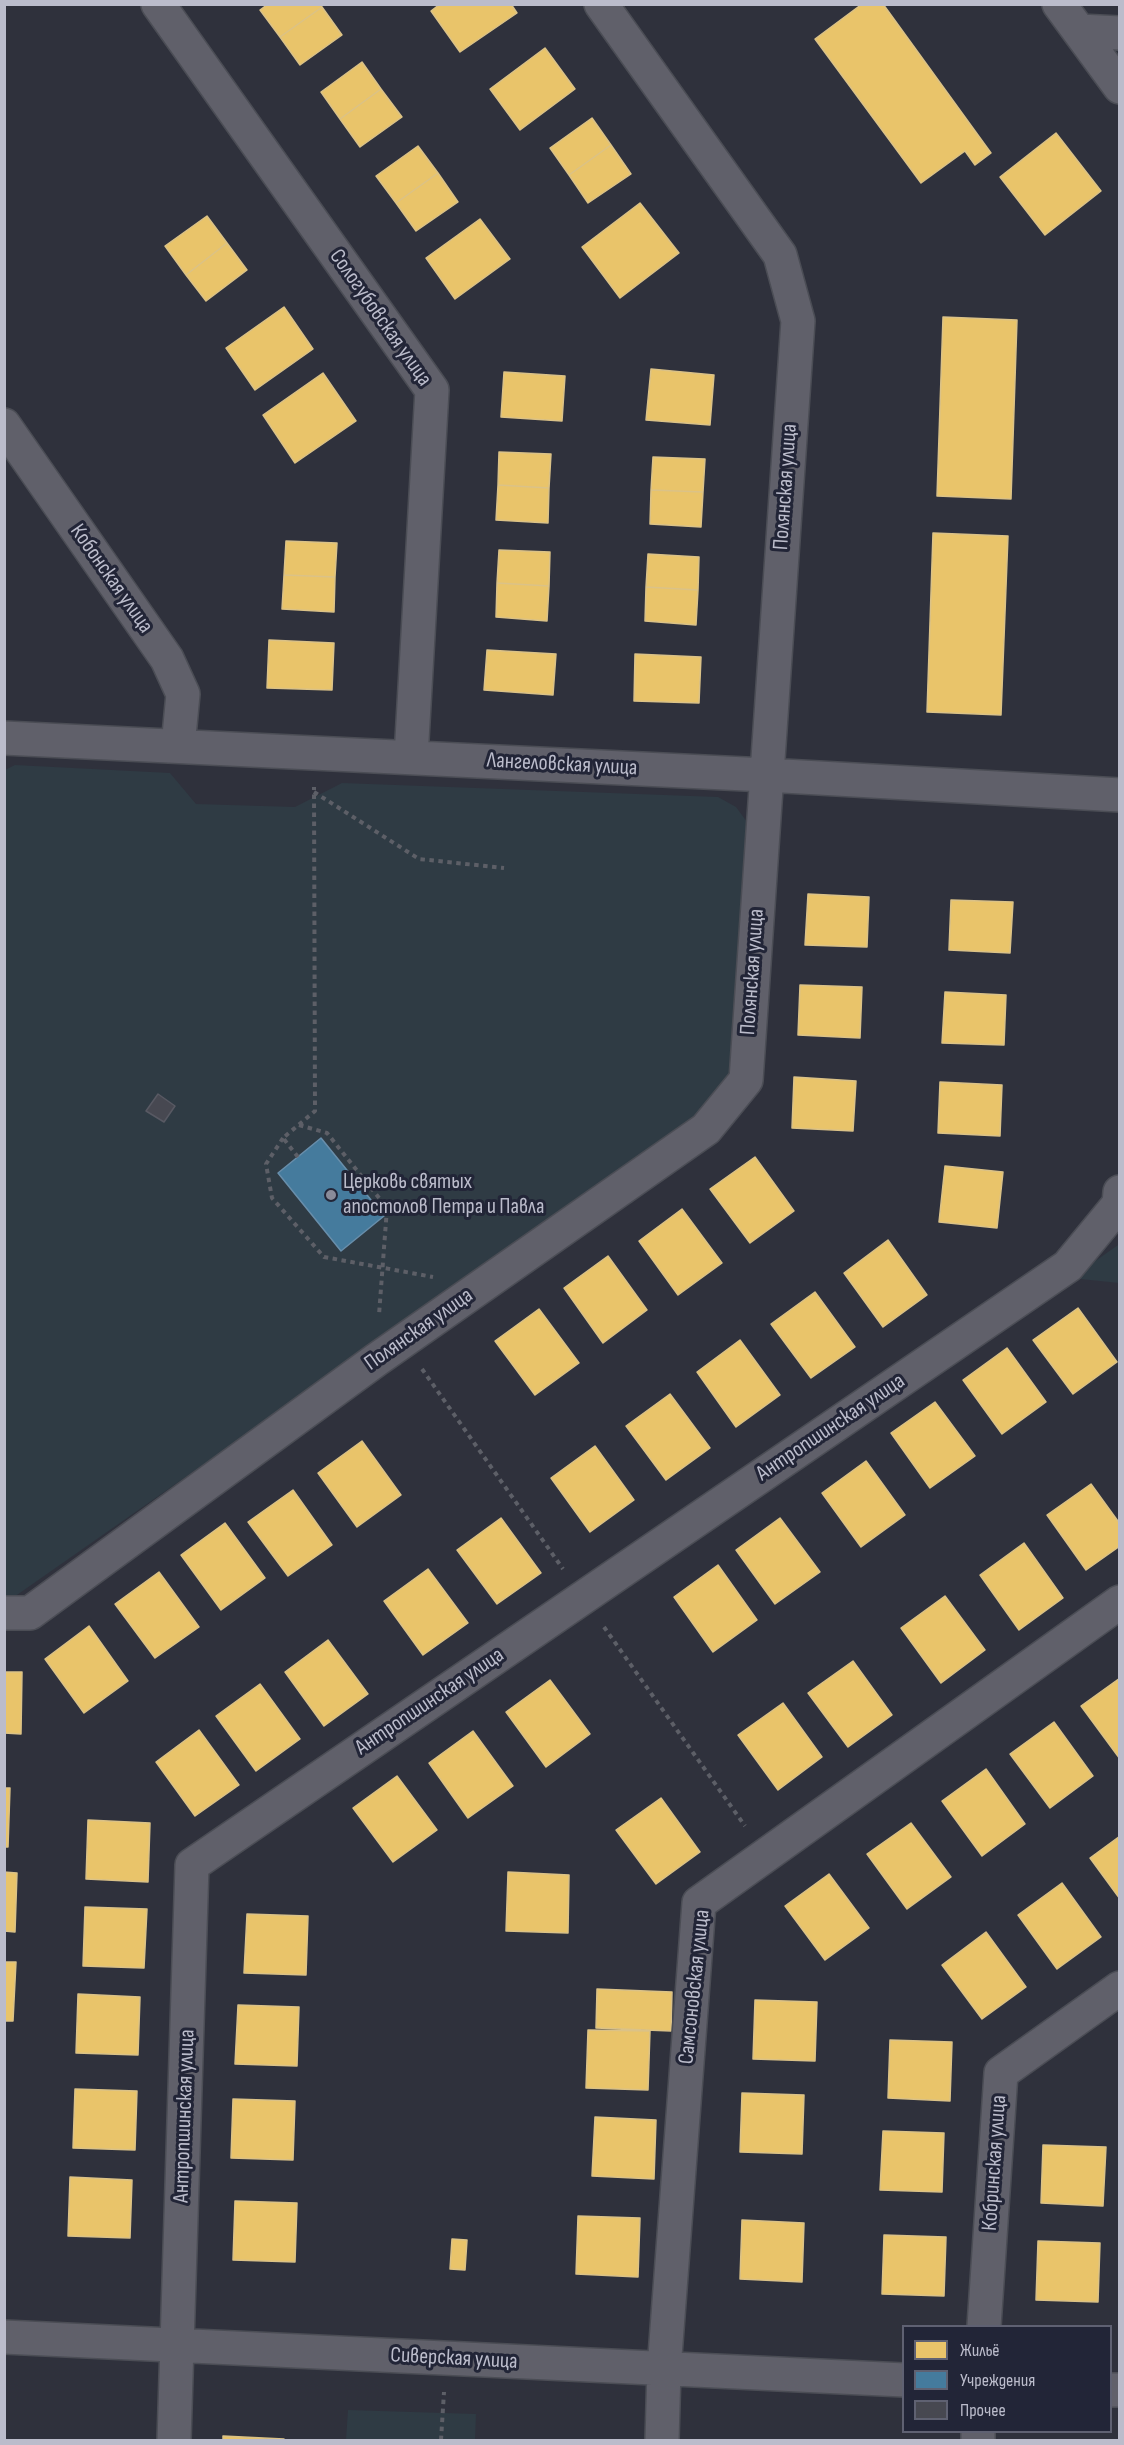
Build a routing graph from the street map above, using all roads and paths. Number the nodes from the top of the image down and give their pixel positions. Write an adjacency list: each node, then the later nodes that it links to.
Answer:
1 (158, 4): 11 (street, Сологубовская улица)
2 (601, 4): 12 (street, Полянская улица)
3 (1059, 4): 4 (street)
4 (1079, 31): 5 (street); 6 (street)
5 (1119, 33)
6 (1119, 87)
7 (4, 425): 9 (street, Кобонская улица)
8 (4, 738): 9 (street, Лангеловская улица)
9 (178, 746): 10 (street, Лангеловская улица)
10 (314, 752): 11 (street, Лангеловская улица); 13 (path)
11 (411, 757): 12 (street, Лангеловская улица)
12 (766, 775): 14 (street, Лангеловская улица); 21 (street, Полянская улица)
13 (314, 791): 15 (path); 16 (path)
14 (1119, 795)
15 (504, 868)
16 (298, 1125): 17 (path); 20 (path)
17 (283, 1138): 18 (path); 20 (path)
18 (298, 1156)
19 (1119, 1192): 28 (street, Антропшинская улица)
20 (382, 1268): 21 (path); 22 (path)
21 (482, 1286): 22 (street, Полянская улица)
22 (376, 1360): 24 (street, Полянская улица)
23 (1119, 1602): 29 (street, Самсоновская улица)
24 (4, 1613)
25 (1119, 1988): 26 (street, Кобринская улица)
26 (984, 2325)
27 (4, 2337): 28 (street, Сиверская улица)
28 (178, 2346): 29 (street, Сиверская улица); 32 (street, Антропшинская улица)
29 (664, 2369): 30 (street, Сиверская улица); 34 (street, Самсоновская улица)
30 (902, 2380)
31 (444, 2390): 33 (path)
32 (174, 2440)
33 (441, 2440)
34 (662, 2440)

